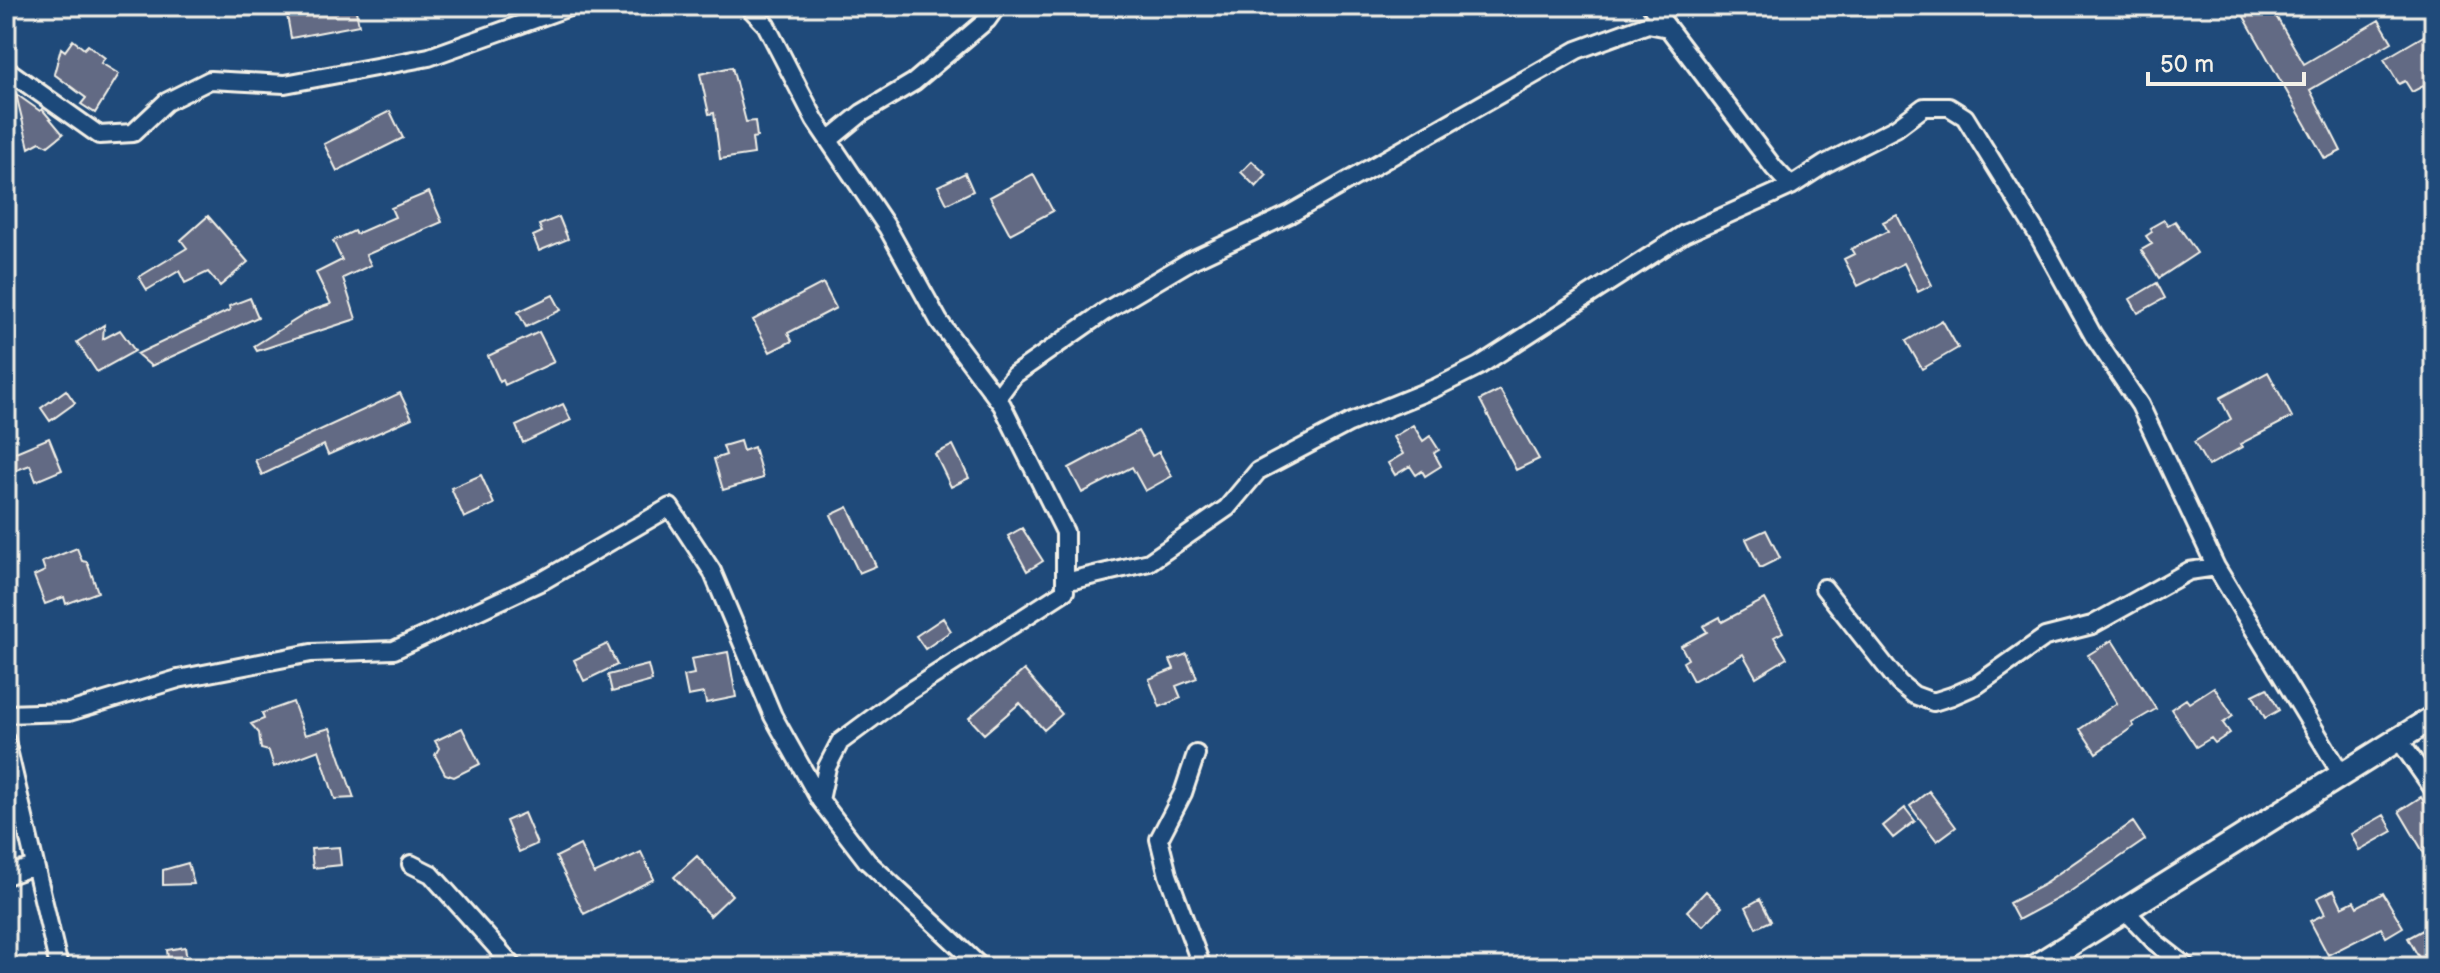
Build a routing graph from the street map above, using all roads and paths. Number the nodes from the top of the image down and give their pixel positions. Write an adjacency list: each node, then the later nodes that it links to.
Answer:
1 (572, 6): 6 (street)
2 (748, 6): 7 (street)
3 (997, 6): 7 (street)
4 (1651, 6): 5 (street)
5 (1668, 28): 8 (street); 9 (street)
6 (6, 69)
7 (829, 140): 9 (street)
8 (1791, 186): 10 (street); 11 (street)
9 (997, 398): 11 (street)
10 (2216, 567): 12 (street); 18 (street)
11 (1065, 582): 20 (street)
12 (1824, 588)
13 (6, 714): 20 (street)
14 (2434, 717): 15 (street)
15 (2399, 740): 18 (street); 19 (street)
16 (6, 741): 22 (street)
17 (1196, 754): 28 (street)
18 (2342, 775): 24 (street)
19 (2434, 790)
20 (820, 800): 27 (street)
21 (411, 864): 26 (street)
22 (34, 866): 23 (street); 25 (street)
23 (6, 876)
24 (2125, 910): 29 (street); 30 (street)
25 (59, 967)
26 (514, 967)
27 (981, 967)
28 (1202, 967)
29 (2034, 967)
30 (2187, 967)

